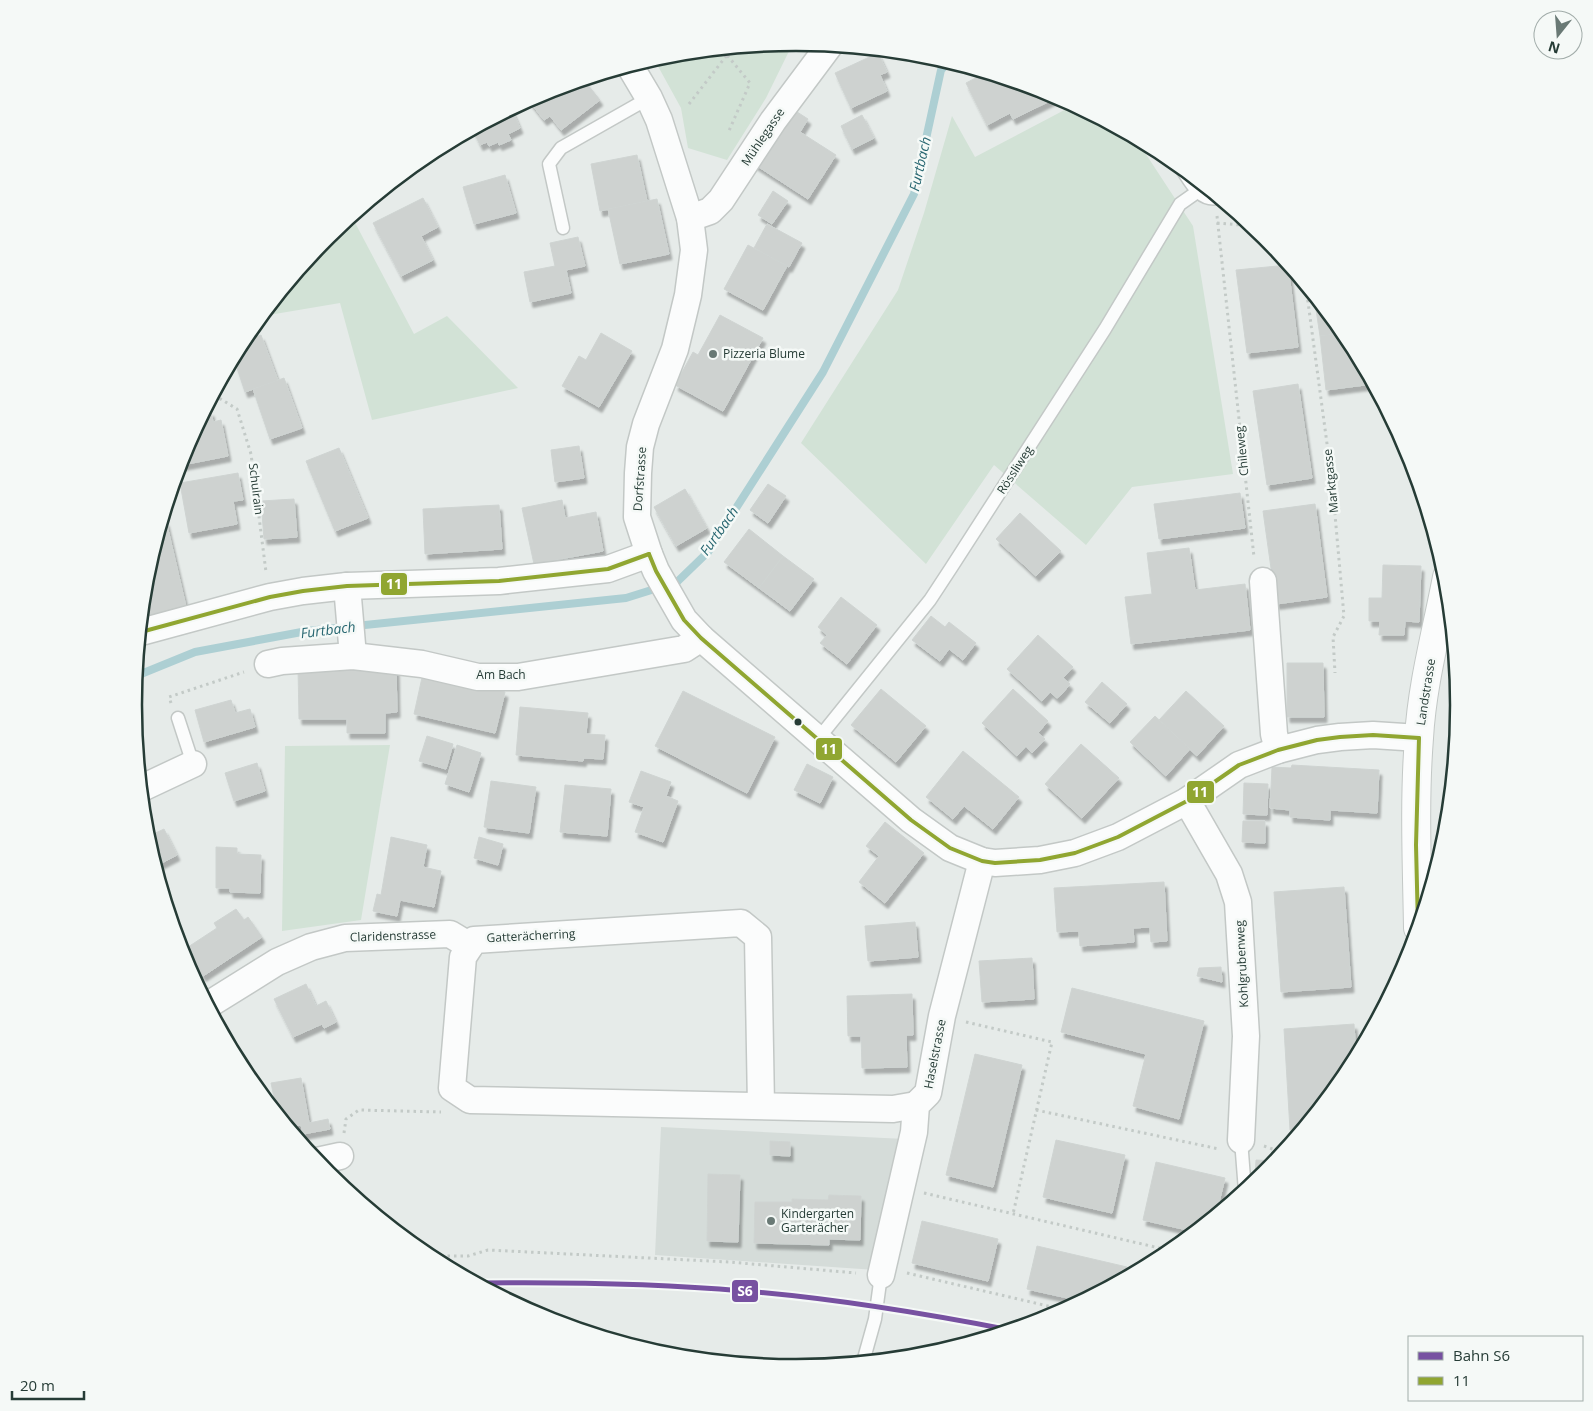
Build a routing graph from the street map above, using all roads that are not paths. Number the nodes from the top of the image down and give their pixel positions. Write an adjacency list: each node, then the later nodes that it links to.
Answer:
1 (824, 52): 7 (street, Mühlegasse)
2 (634, 72): 3 (street, Dorfstrasse)
3 (649, 98): 7 (street, Dorfstrasse); 8 (lane)
4 (1192, 184): 5 (lane)
5 (1197, 192): 6 (lane); 19 (lane, Rössliweg)
6 (1210, 198)
7 (690, 218): 9 (street, Dorfstrasse)
8 (563, 228)
9 (652, 562): 11 (street); 14 (street, Dorfstrasse)
10 (1263, 582): 20 (street)
11 (348, 595): 13 (street); 15 (street)
12 (1442, 603): 18 (main road, Landstrasse)
13 (147, 630)
14 (701, 638): 15 (street, Am Bach); 19 (street, Dorfstrasse)
15 (353, 650): 16 (street, Am Bach)
16 (268, 664)
17 (178, 718): 21 (lane)
18 (1419, 738): 20 (street, Dorfstrasse); 25 (main road, Landstrasse)
19 (818, 739): 24 (street, Dorfstrasse)
20 (1278, 750): 23 (street, Dorfstrasse)
21 (193, 764): 22 (street)
22 (147, 785)
23 (1187, 801): 24 (street, Dorfstrasse); 30 (street, Kohlgrubenweg)
24 (982, 860): 28 (street, Haselstrasse)
25 (1418, 911)
26 (470, 946): 27 (street, Claridenstrasse); 29 (street, Gatterächerring); 29 (street, Gatterächerring)
27 (213, 1002)
28 (916, 1105): 29 (street); 32 (street, Haselstrasse)
29 (761, 1106)
30 (1242, 1147): 31 (lane)
31 (1244, 1182)
32 (882, 1271): 33 (lane)
33 (865, 1356)

